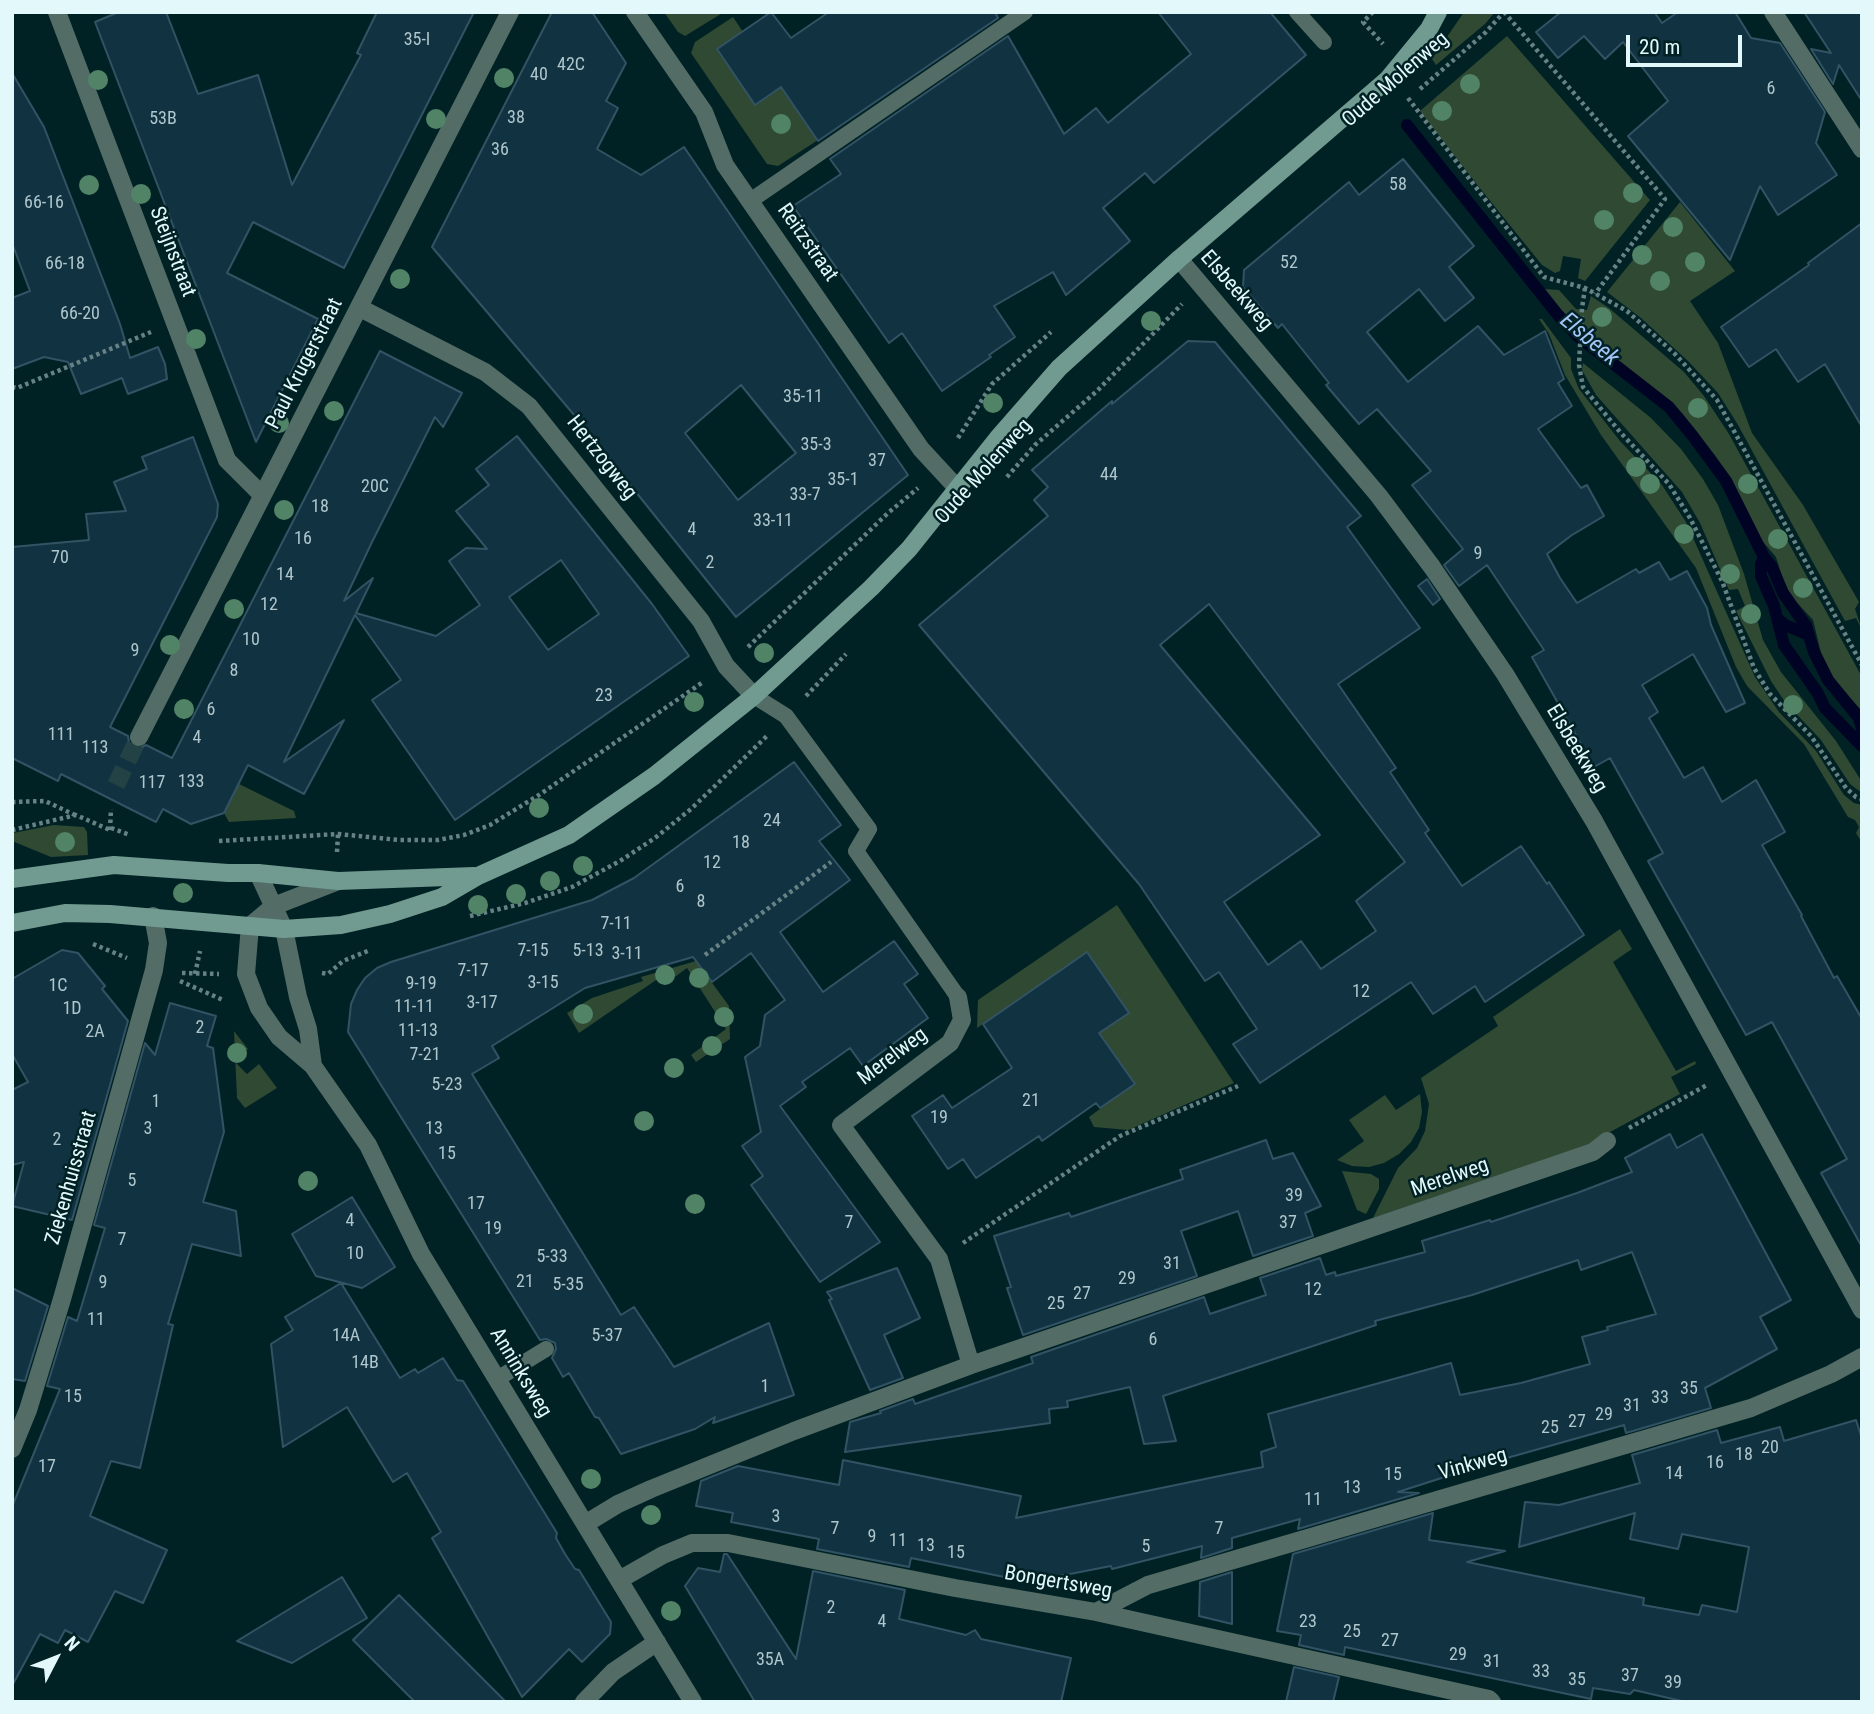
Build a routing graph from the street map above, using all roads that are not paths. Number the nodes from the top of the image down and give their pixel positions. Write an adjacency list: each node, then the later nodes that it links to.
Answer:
1 (57, 12): 14 (street, Steijnstraat)
2 (510, 12): 12 (street, Paul Krugerstraat)
3 (635, 12): 10 (street, Reitzstraat)
4 (1025, 12): 10 (lane)
5 (1297, 12): 8 (lane)
6 (1438, 12): 11 (main road, Oude Molenweg)
7 (1773, 12): 9 (street)
8 (1324, 42)
9 (1862, 149)
10 (750, 201): 13 (street, Reitzstraat)
11 (1179, 259): 13 (main road, Oude Molenweg); 29 (street, Elsbeekweg)
12 (360, 308): 14 (street, Paul Krugerstraat); 15 (street, Hertzogweg)
13 (958, 489): 15 (main road, Oude Molenweg)
14 (262, 495): 16 (street, Paul Krugerstraat)
15 (754, 696): 18 (main road, Oude Molenweg); 26 (lane, Merelweg)
16 (139, 737)
17 (258, 873): 19 (main road, Oude Molenweg); 20 (main road, Oude Molenweg); 21 (street, Anninksweg)
18 (478, 876): 20 (main road, Oude Molenweg); 25 (main road, Oude Molenweg)
19 (12, 879)
20 (338, 881): 21 (street, Oude Molenweg)
21 (274, 906): 24 (street, Oude Molenweg); 25 (street, Anninksweg)
22 (153, 916): 23 (main road, Oude Molenweg); 24 (main road, Oude Molenweg); 34 (street, Ziekenhuisstraat)
23 (12, 923)
24 (250, 926): 25 (main road, Oude Molenweg); 27 (street, Anninksweg)
25 (284, 929): 27 (street, Anninksweg)
26 (958, 998): 32 (street, Merelweg)
27 (313, 1066): 33 (street, Anninksweg)
28 (1607, 1141): 32 (street, Merelweg)
29 (1862, 1310)
30 (546, 1349): 33 (lane)
31 (1862, 1357): 37 (street, Vinkweg)
32 (971, 1365): 35 (street, Merelweg)
33 (498, 1379): 35 (street, Anninksweg)
34 (12, 1449)
35 (585, 1524): 36 (street, Anninksweg)
36 (619, 1580): 37 (street, Bongertsweg); 38 (street, Anninksweg)
37 (1096, 1612): 41 (street, Bongertsweg)
38 (657, 1642): 39 (street); 40 (street, Anninksweg)
39 (584, 1702)
40 (693, 1702)
41 (1492, 1702)

